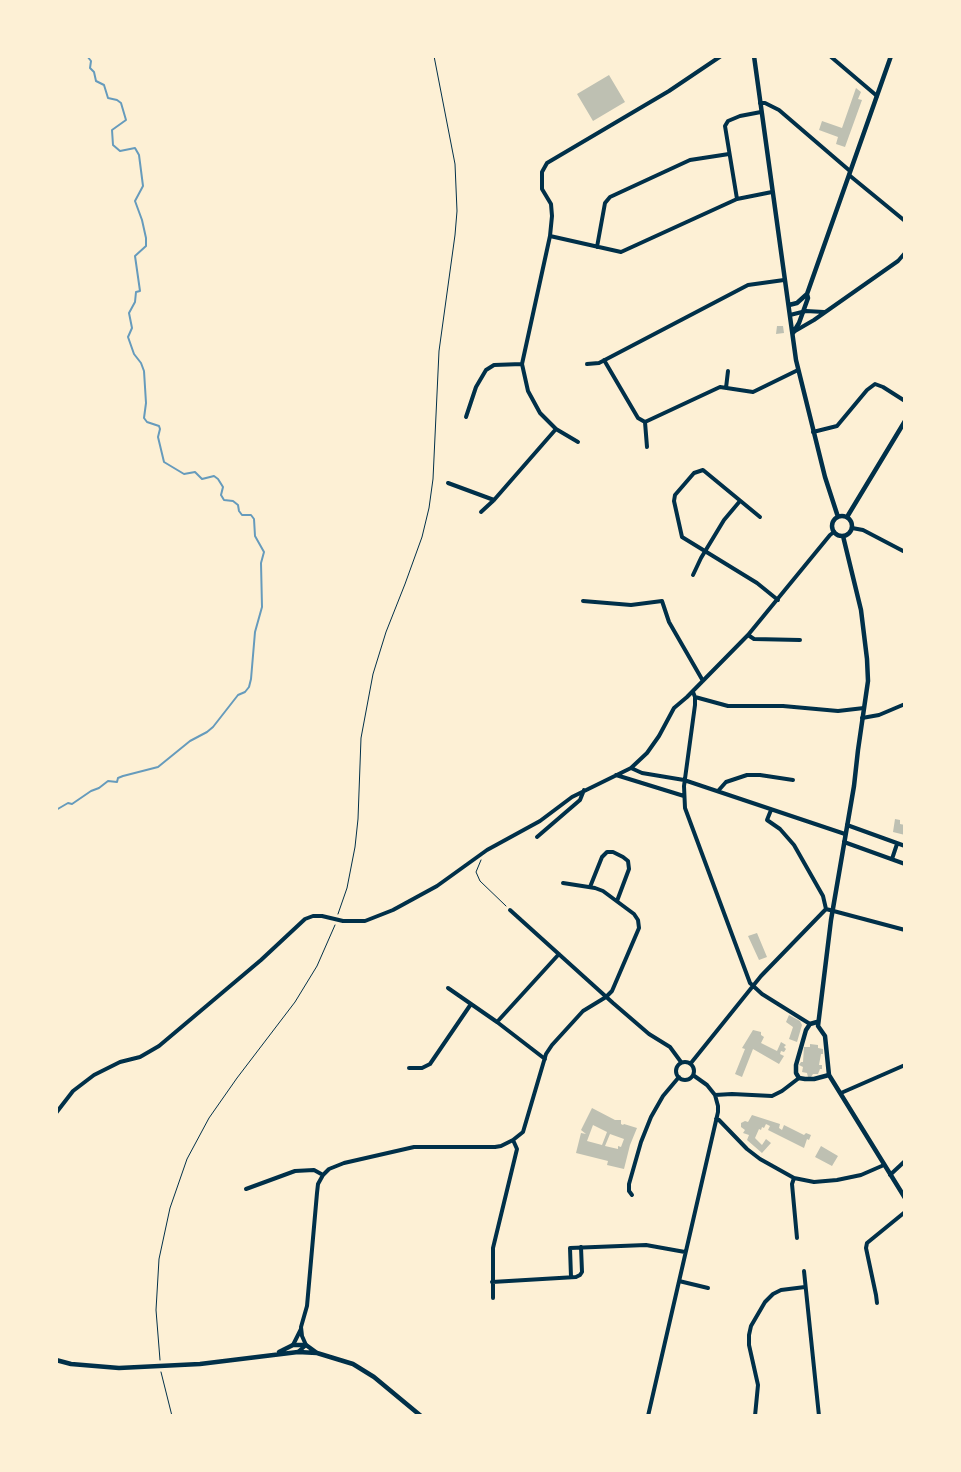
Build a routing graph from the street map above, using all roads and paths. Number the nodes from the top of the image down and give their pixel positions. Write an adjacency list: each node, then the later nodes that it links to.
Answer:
1 (434, 56): 81 (path)
2 (721, 56): 14 (street)
3 (754, 56): 7 (street)
4 (830, 56): 6 (street)
5 (891, 56): 6 (street)
6 (877, 96): 10 (street)
7 (760, 103): 8 (street); 10 (street)
8 (762, 112): 9 (street); 11 (street)
9 (730, 154): 12 (street); 15 (street)
10 (850, 173): 13 (street); 18 (street)
11 (772, 192): 12 (street); 17 (street)
12 (737, 199): 15 (street)
13 (905, 221)
14 (550, 236): 15 (street); 25 (street)
15 (597, 247)
16 (905, 253): 21 (street)
17 (784, 280): 19 (street); 24 (street)
18 (807, 294): 19 (street); 20 (street)
19 (789, 305): 22 (street)
20 (803, 312): 21 (street); 22 (street); 23 (street)
21 (824, 312): 23 (street)
22 (790, 315): 23 (street)
23 (793, 333): 27 (street)
24 (604, 360): 26 (street); 33 (street)
25 (522, 364): 31 (street); 34 (street)
26 (587, 364)
27 (798, 370): 29 (street); 35 (street)
28 (728, 371): 29 (street)
29 (726, 388): 33 (street)
30 (905, 401): 35 (street)
31 (466, 417)
32 (905, 421): 43 (street)
33 (645, 422): 37 (street)
34 (556, 429): 36 (street); 39 (street)
35 (813, 432): 44 (street)
36 (578, 442)
37 (647, 447)
38 (448, 483): 39 (street)
39 (494, 500): 41 (street)
40 (740, 501): 42 (street); 48 (street); 48 (street)
41 (481, 512)
42 (760, 517)
43 (847, 517): 44 (street); 45 (street)
44 (838, 518): 46 (street)
45 (852, 528): 47 (street); 49 (street)
46 (834, 532): 47 (street); 51 (street)
47 (843, 536): 59 (street)
48 (704, 552): 50 (street); 51 (street)
49 (905, 552)
50 (693, 575)
51 (778, 600): 53 (street)
52 (583, 601): 55 (street)
53 (748, 635): 54 (street); 55 (street)
54 (800, 640)
55 (703, 681): 56 (street)
56 (693, 692): 57 (street); 61 (street)
57 (695, 697): 59 (street); 63 (street)
58 (905, 704): 60 (street)
59 (864, 708): 60 (street)
60 (862, 718): 69 (street)
61 (631, 768): 62 (street); 63 (street)
62 (616, 775): 65 (street); 67 (street)
63 (684, 780): 66 (street); 67 (street)
64 (792, 780): 66 (street)
65 (584, 790): 71 (street); 75 (street)
66 (718, 791): 68 (street)
67 (684, 796): 88 (street)
68 (771, 810): 70 (street); 82 (street)
69 (847, 825): 70 (street); 73 (street)
70 (845, 834): 72 (street)
71 (537, 837)
72 (844, 842): 76 (street); 84 (street)
73 (897, 844): 74 (street); 76 (street)
74 (905, 846)
75 (487, 850): 83 (path); 106 (street)
76 (892, 859): 77 (street)
77 (905, 864)
78 (563, 883): 79 (street)
79 (590, 887): 80 (street); 80 (street)
80 (616, 901): 90 (street)
81 (343, 902)
82 (826, 909): 84 (street); 88 (street)
83 (510, 910): 87 (street)
84 (832, 911): 85 (street); 93 (street)
85 (905, 930)
86 (330, 936): 136 (path)
87 (559, 954): 90 (street); 92 (street)
88 (752, 987): 94 (street); 97 (street)
89 (448, 988): 91 (street)
90 (606, 997): 95 (street); 96 (street)
91 (471, 1004): 92 (street); 99 (street)
92 (497, 1022): 95 (street)
93 (817, 1022): 94 (street); 101 (street)
94 (810, 1024): 103 (street)
95 (544, 1059): 108 (street)
96 (682, 1062): 97 (street); 102 (street)
97 (691, 1064): 100 (street)
98 (905, 1065): 104 (street)
99 (409, 1068)
100 (694, 1075): 102 (street); 105 (street)
101 (829, 1075): 103 (street); 104 (street)
102 (679, 1077): 115 (street)
103 (799, 1078): 105 (street)
104 (841, 1093): 110 (street)
105 (715, 1096): 107 (street)
106 (56, 1113)
107 (716, 1119): 113 (street); 120 (street)
108 (513, 1140): 111 (street); 124 (street)
109 (905, 1160): 112 (street)
110 (884, 1165): 112 (street); 113 (street)
111 (323, 1175): 114 (street); 129 (street)
112 (890, 1175): 116 (street)
113 (794, 1178): 118 (street)
114 (246, 1188)
115 (632, 1196)
116 (905, 1198)
117 (905, 1212): 128 (street)
118 (797, 1238)
119 (581, 1247): 120 (street); 122 (street); 122 (street)
120 (686, 1252): 123 (street)
121 (804, 1271): 125 (street)
122 (571, 1277): 124 (street)
123 (679, 1280): 126 (street); 140 (street)
124 (492, 1282): 127 (street)
125 (805, 1287): 141 (street); 142 (street)
126 (708, 1288)
127 (493, 1298)
128 (877, 1303)
129 (302, 1327): 130 (street); 131 (street)
130 (306, 1344): 131 (street); 132 (street); 134 (street)
131 (293, 1345): 133 (street)
132 (298, 1352): 133 (street); 134 (street)
133 (273, 1354): 135 (street)
134 (317, 1354): 139 (street)
135 (56, 1360)
136 (160, 1361)
137 (161, 1372): 138 (path)
138 (172, 1416)
139 (421, 1416)
140 (648, 1416)
141 (756, 1416)
142 (819, 1416)

